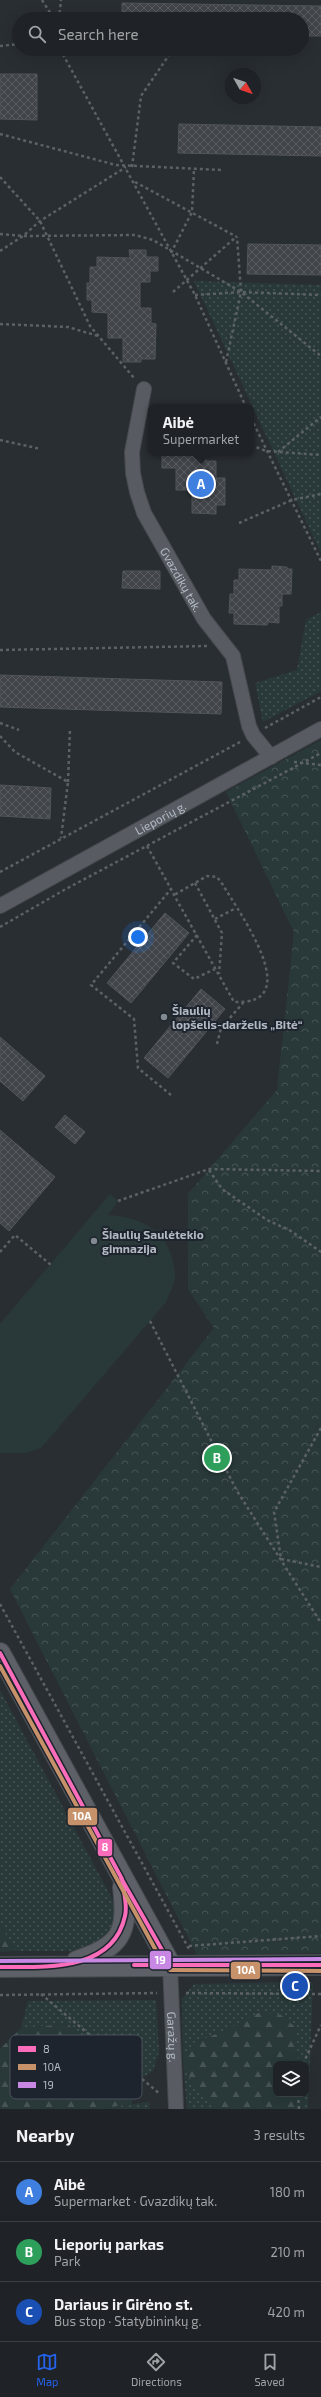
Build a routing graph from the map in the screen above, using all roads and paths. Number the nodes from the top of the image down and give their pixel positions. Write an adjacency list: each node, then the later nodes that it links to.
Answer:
1 (42, 0): 3 (path)
2 (61, 0): 4 (path)
3 (50, 12)
4 (60, 12)
5 (12, 45): 6 (path)
6 (0, 46)
7 (64, 56): 10 (path)
8 (168, 56): 11 (path)
9 (0, 134): 10 (path)
10 (127, 167): 11 (path); 15 (path); 17 (path)
11 (132, 167): 12 (path)
12 (194, 169): 13 (path); 16 (path)
13 (222, 170)
14 (0, 177): 17 (path)
15 (134, 181): 16 (path); 23 (path)
16 (192, 212): 21 (path); 23 (path)
17 (40, 222): 19 (path); 20 (path)
18 (0, 234): 20 (path)
19 (47, 235): 20 (path); 23 (path); 31 (path)
20 (23, 236): 22 (path)
21 (237, 237): 24 (path); 27 (path)
22 (0, 251)
23 (171, 253): 24 (path); 25 (path)
24 (200, 269): 25 (path); 27 (path)
25 (186, 280): 26 (path); 29 (path)
26 (173, 292)
27 (241, 292): 28 (path); 29 (path); 32 (path); 33 (path)
28 (321, 295)
29 (195, 296): 33 (path)
30 (0, 324): 31 (path)
31 (98, 336): 34 (path)
32 (321, 356)
33 (226, 363): 35 (path)
34 (144, 389): 48 (street, Gvazdikų tak.)
35 (245, 404)
36 (321, 417): 42 (path)
37 (254, 425): 41 (path)
38 (0, 440): 40 (path)
39 (254, 446): 41 (path)
40 (41, 449)
41 (266, 451): 42 (path); 45 (path)
42 (278, 452): 43 (path)
43 (321, 455)
44 (321, 494): 45 (path)
45 (292, 500): 46 (path); 47 (path)
46 (239, 523)
47 (321, 562)
48 (225, 646): 49 (path); 55 (street, Gvazdikų tak.)
49 (0, 650)
50 (321, 697): 55 (path)
51 (0, 723): 54 (path)
52 (70, 729): 59 (path)
53 (321, 729): 58 (street, Lieporių g.)
54 (20, 730)
55 (253, 735): 58 (street, Gvazdikų tak.); 60 (path)
56 (0, 736): 59 (path)
57 (321, 753): 61 (path)
58 (271, 757): 66 (street, Lieporių g.)
59 (68, 782): 60 (path)
60 (61, 838): 62 (path)
61 (147, 846): 64 (path); 69 (path)
62 (0, 872)
63 (195, 883): 65 (path); 67 (path); 68 (path)
64 (171, 889): 65 (path); 75 (path)
65 (174, 895): 70 (path)
66 (0, 906)
67 (236, 908): 68 (path); 73 (path)
68 (215, 920): 72 (path)
69 (0, 927)
70 (197, 935): 71 (path); 71 (path)
71 (215, 969): 72 (path)
72 (219, 975): 73 (path)
73 (243, 1002): 74 (path)
74 (217, 1044)
75 (171, 1096)
76 (209, 1169): 77 (path); 78 (path); 80 (path)
77 (321, 1171)
78 (118, 1201)
79 (0, 1252): 81 (path)
80 (321, 1252)
81 (50, 1264)
82 (150, 1321): 84 (path)
83 (321, 1428): 84 (path)
84 (281, 1559): 85 (path); 87 (path)
85 (321, 1567)
86 (0, 1604): 91 (path)
87 (321, 1622)
88 (0, 1653): 89 (street)
89 (122, 1879): 91 (street); 93 (street)
90 (321, 1936): 91 (path)
91 (182, 1958): 92 (street); 93 (street); 95 (path); 103 (street, Garažų g.)
92 (321, 1965)
93 (60, 1966): 94 (street)
94 (0, 1967)
95 (188, 1993)
96 (40, 1994): 98 (path)
97 (321, 2025): 99 (path)
98 (88, 2035)
99 (304, 2061)
100 (142, 2081): 102 (path)
101 (298, 2097): 104 (path)
102 (164, 2100)
103 (176, 2109)
104 (299, 2109)

